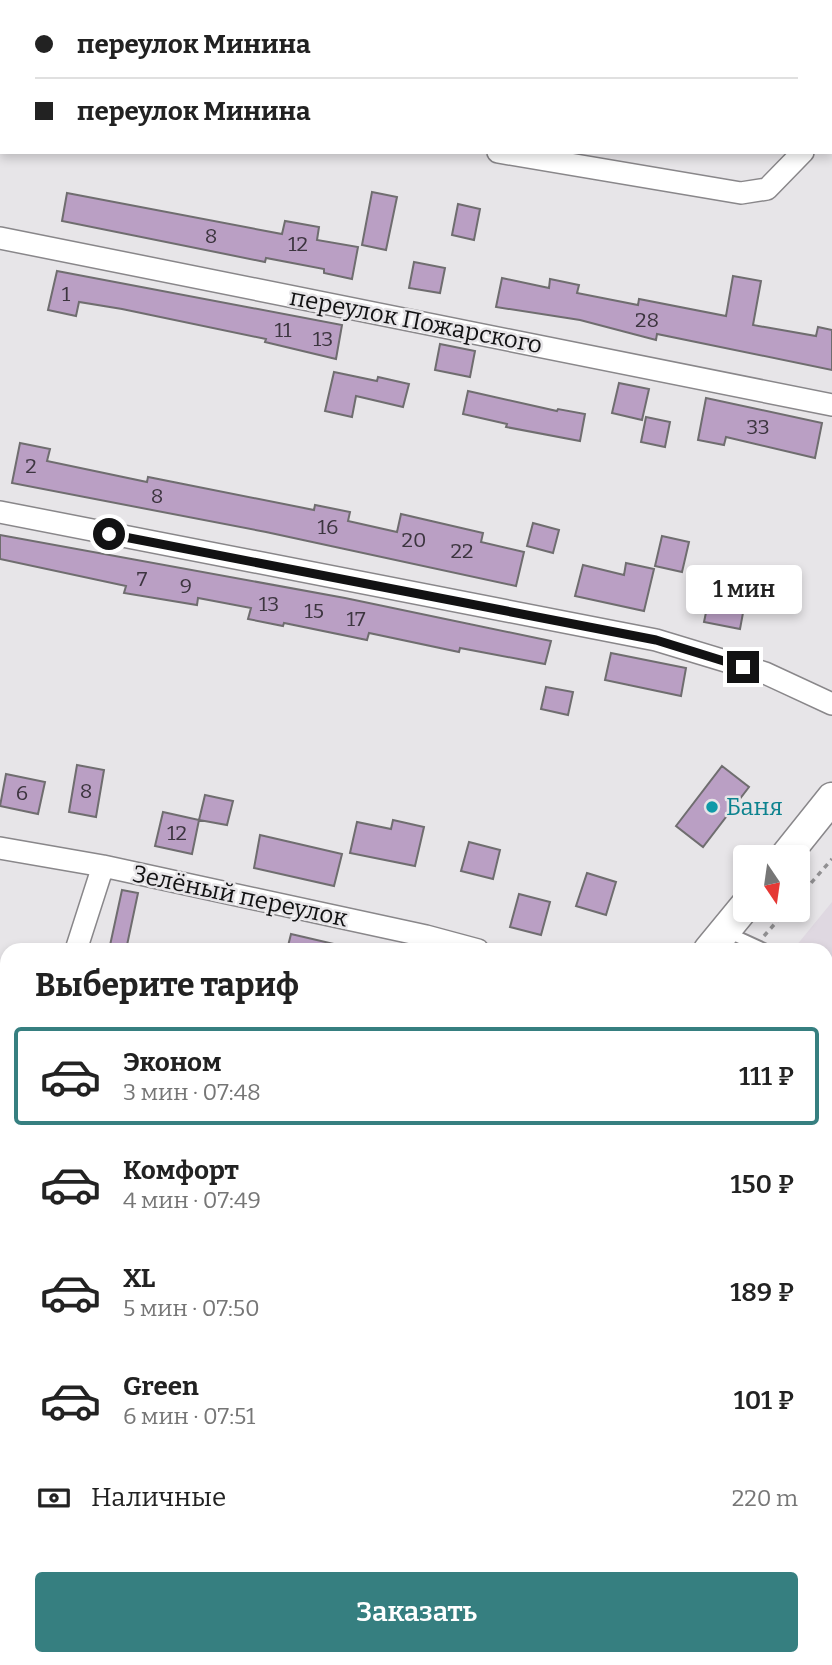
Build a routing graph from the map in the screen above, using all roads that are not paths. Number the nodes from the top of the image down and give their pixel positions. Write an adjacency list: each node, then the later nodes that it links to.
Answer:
1 (510, 154): 2 (street)
2 (801, 154)
3 (0, 239): 4 (street, переулок Пожарского)
4 (832, 405)
5 (0, 512): 6 (street)
6 (832, 704)
7 (832, 798): 8 (main road)
8 (794, 845)
9 (0, 848): 10 (street, Зелёный переулок)
10 (103, 866): 13 (street); 14 (street, Зелёный переулок)
11 (733, 921): 12 (main road)
12 (717, 941)
13 (78, 943)
14 (447, 943)

